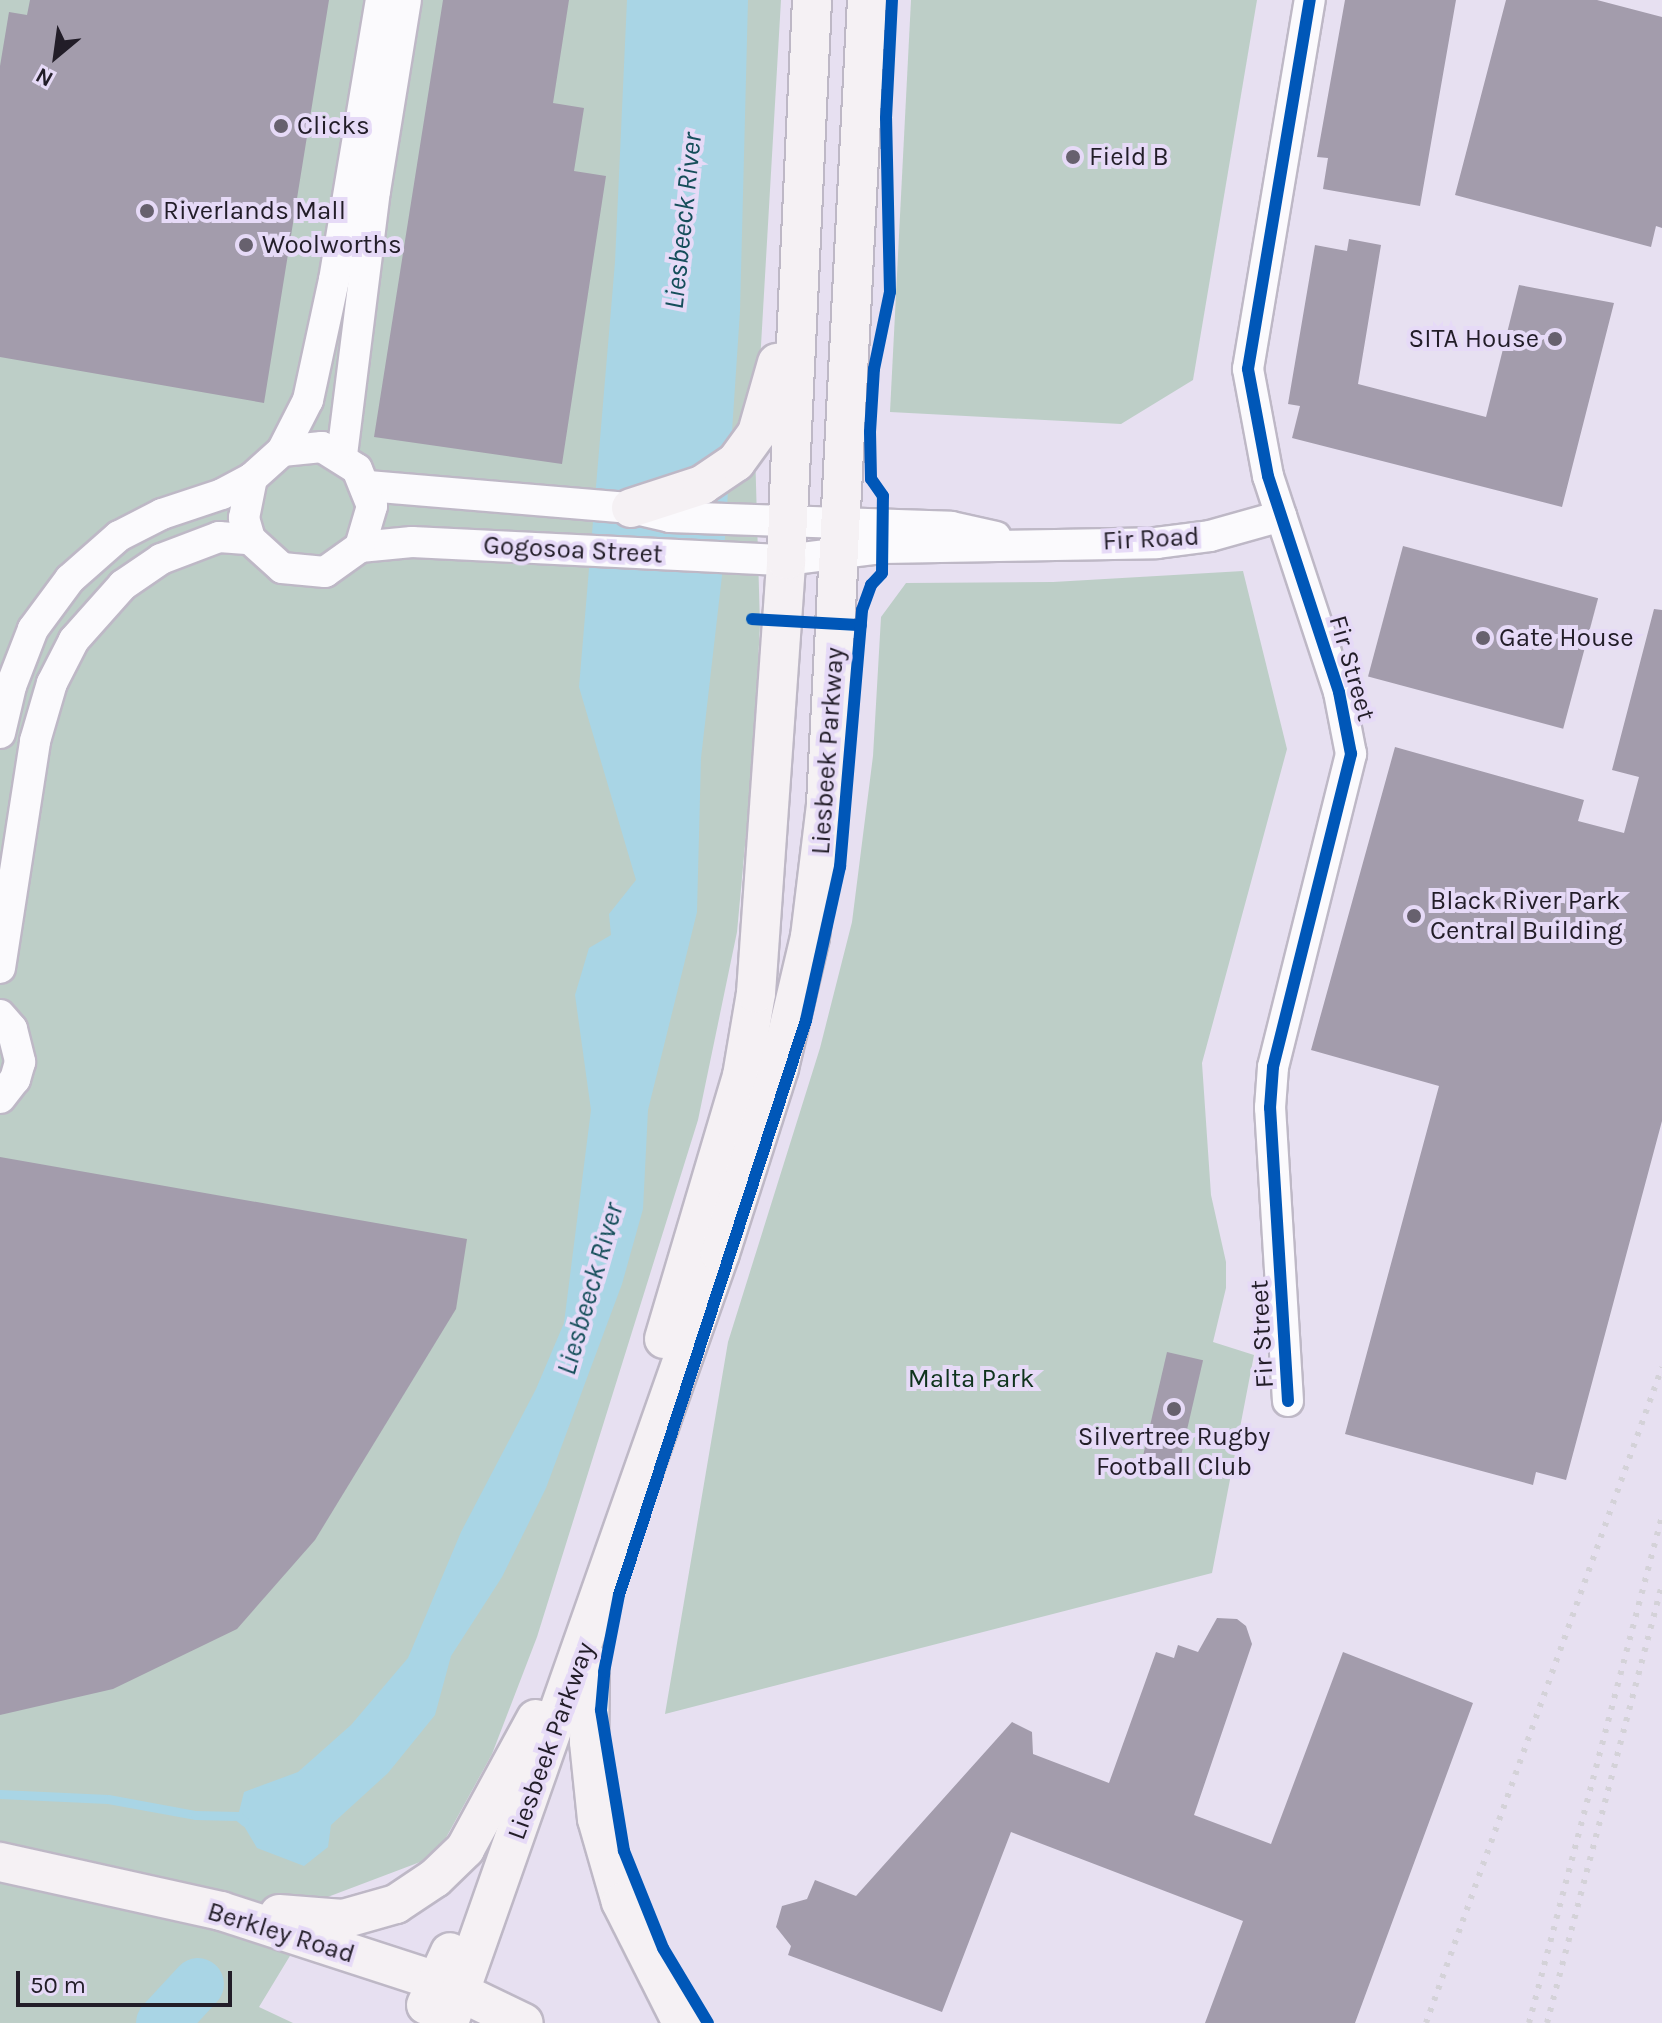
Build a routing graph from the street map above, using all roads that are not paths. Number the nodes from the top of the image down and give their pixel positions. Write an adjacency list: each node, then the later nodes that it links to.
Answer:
1 (381, 0): 7 (street)
2 (406, 0): 8 (street)
3 (812, 0): 6 (main road, Liesbeek Parkway)
4 (867, 0): 14 (main road, Liesbeek Parkway)
5 (1310, 0): 12 (street, Fir Street)
6 (796, 296): 11 (main road); 13 (main road, Liesbeek Parkway)
7 (282, 451): 8 (street); 9 (street)
8 (342, 455): 10 (street)
9 (252, 478): 15 (street); 18 (street)
10 (368, 486): 11 (street, Gogosoa Street); 16 (street)
11 (631, 508): 13 (street, Gogosoa Street)
12 (1281, 516): 14 (street, Fir Road); 22 (street, Fir Street)
13 (788, 521): 14 (street, Fir Road); 17 (main road, Liesbeek Parkway)
14 (839, 537): 17 (street, Fir Road); 23 (main road, Liesbeek Parkway)
15 (250, 539): 16 (street); 19 (street)
16 (360, 547): 17 (street, Gogosoa Street)
17 (786, 560): 24 (main road, Liesbeek Parkway)
18 (0, 733)
19 (0, 968)
20 (1, 1011): 21 (street)
21 (0, 1098)
22 (1288, 1401)
23 (592, 1628): 28 (main road, Liesbeek Parkway); 30 (main road)
24 (536, 1719): 27 (main road); 28 (main road, Liesbeek Parkway)
25 (0, 1862): 26 (main road, Berkley Road)
26 (122, 1890): 27 (main road, Berkley Road); 28 (main road, Berkley Road)
27 (221, 1911): 28 (main road, Berkley Road)
28 (446, 2004): 29 (main road)
29 (524, 2023)
30 (682, 2023)

